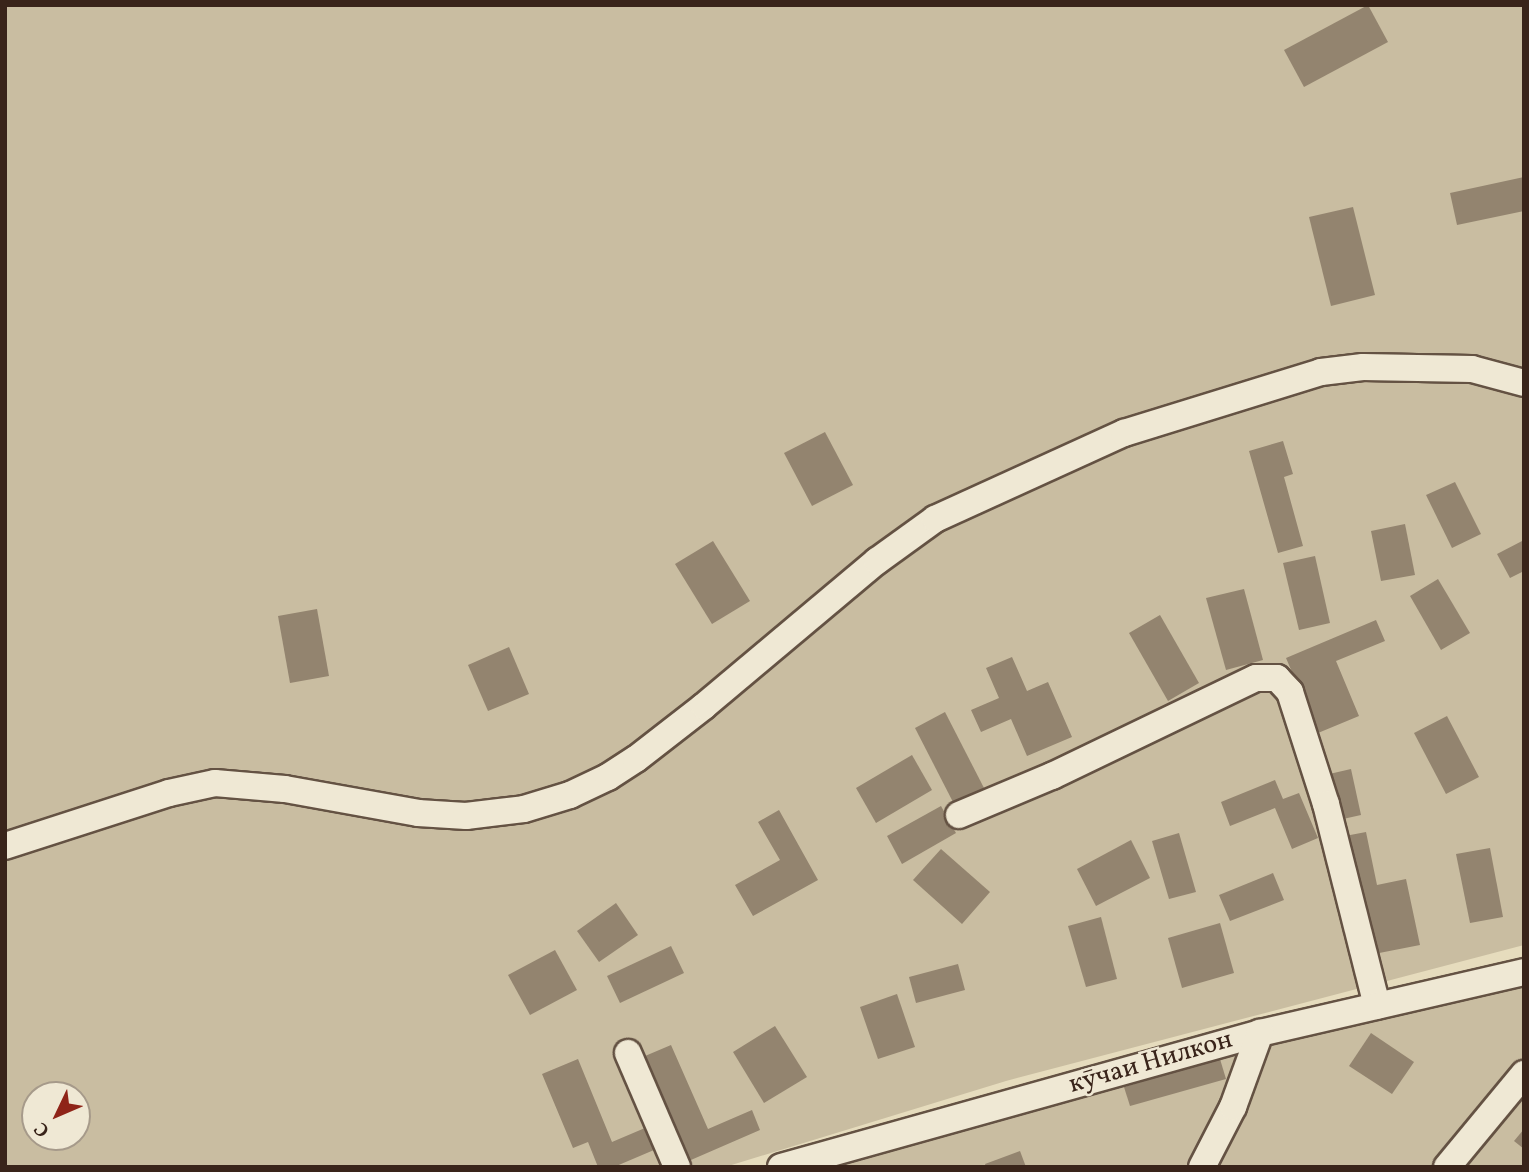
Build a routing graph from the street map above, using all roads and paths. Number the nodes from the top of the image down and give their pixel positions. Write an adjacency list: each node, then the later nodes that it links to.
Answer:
1 (1524, 383): 3 (street)
2 (959, 815): 5 (street)
3 (5, 846)
4 (1524, 972): 5 (street, кӯчаи Нилкон)
5 (1377, 1006): 6 (street, кӯчаи Нилкон)
6 (1260, 1032): 10 (street, кӯчаи Нилкон); 11 (street)
7 (628, 1053): 9 (street)
8 (1524, 1074): 12 (street)
9 (677, 1167)
10 (781, 1167)
11 (1202, 1167)
12 (1447, 1167)

